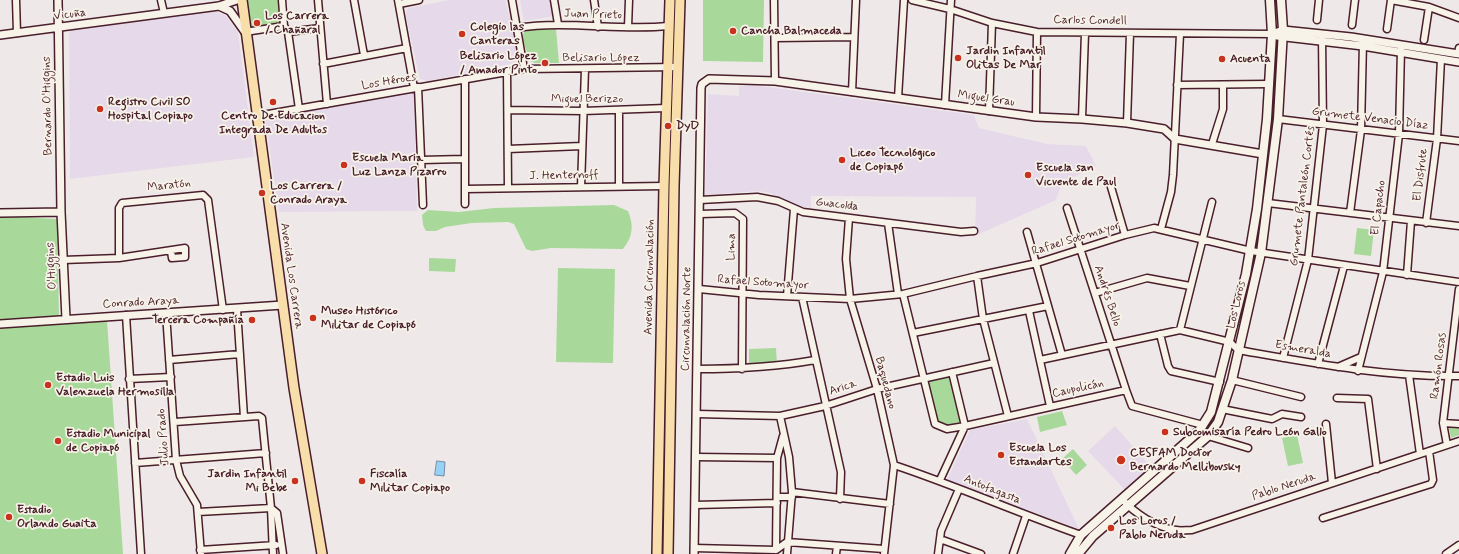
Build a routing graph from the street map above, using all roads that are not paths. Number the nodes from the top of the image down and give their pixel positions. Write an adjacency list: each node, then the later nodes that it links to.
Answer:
1 (16, 0): 44 (street)
2 (58, 0): 38 (street, Bernardo O'Higgins)
3 (161, 0): 30 (street)
4 (237, 0): 27 (street, Vicuña)
5 (242, 0): 45 (main road, Avenida Los Carrera)
6 (282, 0): 36 (street)
7 (318, 0): 41 (street)
8 (354, 0): 62 (street)
9 (419, 0): 26 (street)
10 (512, 0): 42 (street)
11 (554, 0): 34 (street)
12 (594, 0): 39 (street)
13 (629, 0): 40 (street)
14 (670, 0): 37 (main road, Avenida Circunvalación)
15 (680, 0): 66 (main road, Avenida Circunvalación)
16 (774, 0): 55 (street)
17 (856, 0): 54 (street)
18 (904, 0): 79 (street)
19 (912, 0): 29 (street, Carlos Condell)
20 (951, 0): 29 (street)
21 (1270, 0): 51 (main road, Los Loros)
22 (1281, 0): 52 (main road, Los Loros)
23 (1319, 0): 32 (street)
24 (1355, 0): 35 (street)
25 (1391, 0): 28 (street); 43 (street)
26 (398, 2): 59 (street)
27 (220, 6): 30 (street, Vicuña); 45 (street)
28 (1429, 7): 31 (street); 57 (street)
29 (950, 9): 33 (street, Carlos Condell); 81 (street)
30 (164, 14): 38 (street, Vicuña)
31 (1459, 18)
32 (1317, 20)
33 (992, 23): 47 (street, Carlos Condell); 87 (street)
34 (558, 24): 39 (street, Juan Prieto); 42 (street, Juan Prieto)
35 (1352, 25)
36 (284, 26): 45 (street); 46 (street)
37 (668, 26): 40 (street, Juan Prieto); 67 (main road, Avenida Circunvalación)
38 (58, 27): 44 (street, Vicuña); 119 (street, Bernardo O'Higgins)
39 (598, 27): 40 (street, Juan Prieto)
40 (628, 27)
41 (320, 28): 46 (street); 65 (street)
42 (517, 28): 68 (street)
43 (1387, 29)
44 (17, 32): 53 (street, Vicuña)
45 (246, 32): 88 (main road, Avenida Los Carrera)
46 (288, 32): 83 (street)
47 (1037, 32): 48 (street, Carlos Condell); 89 (street)
48 (1085, 32): 49 (street, Carlos Condell); 90 (street)
49 (1130, 33): 50 (street, Carlos Condell); 92 (street)
50 (1180, 34): 51 (street, Carlos Condell); 75 (street)
51 (1272, 34): 52 (street, Carlos Condell); 74 (main road, Los Loros)
52 (1282, 34): 56 (street, Carlos Condell); 91 (main road, Los Loros)
53 (0, 35)
54 (854, 37): 55 (street); 78 (street)
55 (775, 38): 72 (street)
56 (1322, 38): 58 (street, Carlos Condell); 93 (street, Grumete Pantaleón Cortés)
57 (1424, 40)
58 (1363, 43): 60 (street, Carlos Condell); 94 (street)
59 (407, 48): 62 (street); 77 (street)
60 (1401, 49): 61 (street, Carlos Condell); 63 (street, Carlos Condell); 95 (street, El Capacho)
61 (1459, 52)
62 (364, 56): 65 (street)
63 (1441, 59): 64 (street, Carlos Condell); 97 (street, El Disfrute)
64 (1459, 62)
65 (323, 64): 80 (street)
66 (677, 67): 67 (street, Belisario López); 257 (main road, Avenida Circunvalación)
67 (667, 68): 69 (street, Belisario López); 82 (main road, Avenida Circunvalación)
68 (524, 69): 69 (street, Belisario López); 70 (street, Los Héroes)
69 (584, 69): 86 (street)
70 (507, 72): 71 (street, Los Héroes); 84 (street)
71 (465, 79): 77 (street, Los Héroes); 103 (street)
72 (775, 81): 73 (street, Miguel Grau); 78 (street, Miguel Grau)
73 (702, 84): 111 (street, Circunvalación Norte)
74 (1268, 84): 76 (street); 102 (main road, Los Loros)
75 (1177, 85): 76 (street); 96 (street)
76 (1223, 85): 99 (street)
77 (416, 88): 80 (street, Los Héroes); 104 (street)
78 (852, 92): 79 (street, Miguel Grau)
79 (898, 98): 81 (street, Miguel Grau)
80 (327, 104): 83 (street, Los Héroes)
81 (945, 105): 87 (street, Miguel Grau)
82 (666, 108): 85 (street, Miguel Berizzo); 106 (main road, Avenida Circunvalación)
83 (299, 109): 88 (street, Los Héroes)
84 (508, 110): 86 (street, Miguel Berizzo); 101 (street)
85 (619, 110): 86 (street, Miguel Berizzo); 105 (street)
86 (583, 111): 100 (street)
87 (989, 111): 89 (street, Miguel Grau)
88 (257, 116): 156 (main road, Avenida Los Carrera)
89 (1036, 117): 90 (street, Miguel Grau)
90 (1082, 118): 92 (street, Miguel Grau)
91 (1278, 119): 93 (street, Grumete Venacio Díaz); 113 (main road, Los Loros)
92 (1127, 123): 96 (street, Miguel Grau)
93 (1323, 125): 94 (street, Grumete Venacio Díaz); 118 (street, Grumete Pantaleón Cortés)
94 (1361, 130): 95 (street, Grumete Venacio Díaz); 121 (street)
95 (1399, 134): 97 (street, Grumete Venacio Díaz); 124 (street, El Capacho)
96 (1174, 139): 99 (street, Miguel Grau); 129 (street)
97 (1437, 139): 98 (street, Grumete Venacio Díaz); 126 (street, El Disfrute)
98 (1459, 141)
99 (1212, 144): 102 (street, Miguel Grau)
100 (582, 146): 101 (street); 107 (street)
101 (508, 149): 109 (street)
102 (1263, 154): 136 (main road, Los Loros)
103 (464, 159): 104 (street); 110 (street)
104 (421, 160): 115 (street)
105 (619, 186): 106 (street, J. Henternoff); 107 (street, J. Henternoff)
106 (664, 186): 256 (main road, Avenida Circunvalación)
107 (581, 187): 109 (street, J. Henternoff)
108 (1111, 187): 132 (street)
109 (508, 188): 110 (street, J. Henternoff)
110 (465, 189): 114 (street)
111 (700, 200): 117 (street, Guacolda); 122 (street, Circunvalación Norte)
112 (1212, 202): 133 (street)
113 (1268, 203): 118 (street); 137 (main road, Los Loros)
114 (465, 204)
115 (423, 205)
116 (1067, 208): 134 (street, Andrés Bello)
117 (794, 209): 123 (street, Guacolda); 153 (street)
118 (1314, 209): 121 (street); 140 (street, Grumete Pantaleón Cortés)
119 (61, 212): 120 (street); 139 (street, O'Higgins)
120 (0, 213)
121 (1350, 213): 124 (street)
122 (700, 214): 148 (street, Circunvalación Norte); 151 (street, Lima)
123 (849, 218): 127 (street, Guacolda); 155 (street, Baquedano)
124 (1389, 218): 125 (street); 143 (street, El Capacho)
125 (1412, 221): 126 (street); 144 (street)
126 (1426, 222): 128 (street)
127 (888, 223): 130 (street, Guacolda); 152 (street)
128 (1459, 226)
129 (1161, 229): 132 (street, Rafael Sotomayor); 133 (street, Rafael Sotomayor)
130 (974, 232)
131 (1027, 232): 141 (street)
132 (1125, 235): 134 (street, Rafael Sotomayor)
133 (1202, 241): 136 (street, Rafael Sotomayor); 147 (street)
134 (1082, 250): 141 (street, Rafael Sotomayor); 150 (street, Andrés Bello)
135 (171, 251): 138 (street)
136 (1250, 251): 137 (street, Rafael Sotomayor); 170 (main road, Los Loros)
137 (1261, 253): 140 (street, Rafael Sotomayor); 172 (main road, Los Loros)
138 (119, 258): 139 (street); 159 (street, Maratón)
139 (63, 260): 163 (street, O'Higgins)
140 (1308, 260): 142 (street, Rafael Sotomayor); 176 (street, Grumete Pantaleón Cortés)
141 (1037, 263): 145 (street, Rafael Sotomayor); 157 (street)
142 (1344, 266): 143 (street, Rafael Sotomayor); 181 (street)
143 (1383, 272): 144 (street, Rafael Sotomayor); 175 (street, El Capacho)
144 (1407, 275): 146 (street, Rafael Sotomayor)
145 (977, 276): 152 (street, Rafael Sotomayor); 164 (street)
146 (1459, 282)
147 (1190, 286): 150 (street); 167 (street)
148 (699, 289): 151 (street, Rafael Sotomayor); 183 (street, Circunvalación Norte)
149 (1459, 289): 166 (street, Ramón Rosas)
150 (1095, 293): 171 (street, Andrés Bello)
151 (742, 294): 153 (street, Rafael Sotomayor); 184 (street, Lima)
152 (900, 294): 155 (street, Rafael Sotomayor); 168 (street)
153 (787, 296): 154 (street, Rafael Sotomayor)
154 (802, 297): 155 (street, Rafael Sotomayor); 178 (street)
155 (850, 299): 195 (street, Baquedano)
156 (283, 305): 158 (street, Conrado Araya); 255 (main road, Avenida Los Carrera)
157 (1048, 306): 160 (street); 174 (street)
158 (237, 309): 159 (street, Conrado Araya); 173 (street)
159 (223, 310): 161 (street, Conrado Araya)
160 (1028, 311): 164 (street); 179 (street)
161 (166, 313): 162 (street, Conrado Araya); 177 (street, Julio Prado)
162 (126, 315): 163 (street, Conrado Araya); 191 (street)
163 (66, 319): 165 (street, Conrado Araya)
164 (983, 319): 168 (street); 180 (street)
165 (0, 324)
166 (1457, 326): 188 (street, Ramón Rosas)
167 (1180, 330): 169 (street); 170 (street)
168 (913, 334): 192 (street)
169 (1160, 334): 171 (street); 194 (street)
170 (1230, 342): 172 (street); 194 (main road, Los Loros)
171 (1112, 344): 174 (street); 196 (street, Andrés Bello)
172 (1238, 350): 176 (street, Esmeralda); 193 (main road, Los Loros)
173 (240, 354): 177 (street); 203 (street)
174 (1062, 355): 179 (street)
175 (1361, 357): 182 (street); 185 (street, El Capacho)
176 (1284, 358): 181 (street, Esmeralda)
177 (169, 360): 190 (street, Julio Prado)
178 (815, 360): 184 (street); 199 (street)
179 (1040, 360): 200 (street)
180 (994, 363): 186 (street, Arica); 205 (street)
181 (1318, 364): 182 (street, Esmeralda)
182 (1338, 367): 185 (street, Esmeralda)
183 (697, 369): 184 (street); 202 (street, Circunvalación Norte)
184 (742, 369)
185 (1358, 371): 187 (street, Esmeralda)
186 (952, 372): 192 (street, Arica); 212 (street)
187 (1410, 375): 188 (street, Esmeralda); 220 (street)
188 (1448, 376): 189 (street, Esmeralda); 209 (street, Ramón Rosas)
189 (1459, 376)
190 (171, 377): 191 (street); 207 (street, Julio Prado)
191 (129, 378): 224 (street)
192 (923, 378): 195 (street, Arica); 212 (street, Caupolicán)
193 (1232, 380): 197 (street); 201 (main road, Los Loros)
194 (1220, 382): 211 (main road, Los Loros)
195 (877, 389): 199 (street, Arica); 225 (street, Baquedano)
196 (1126, 390): 200 (street, Caupolicán); 211 (street)
197 (1301, 397)
198 (1338, 398): 226 (street)
199 (825, 406): 204 (street, Arica); 231 (street)
200 (1050, 406): 205 (street, Caupolicán)
201 (1222, 408): 206 (street); 214 (main road, Los Loros)
202 (697, 414): 204 (street, Arica); 221 (street, Circunvalación Norte)
203 (244, 416): 207 (street); 219 (street)
204 (780, 416): 213 (street)
205 (1008, 416): 212 (street, Caupolicán)
206 (1300, 417)
207 (174, 422): 223 (street, Julio Prado)
208 (1326, 424): 228 (street)
209 (1443, 424): 210 (street); 216 (street, Ramón Rosas)
210 (1459, 424)
211 (1203, 425): 233 (main road, Los Loros)
212 (965, 426): 227 (street)
213 (783, 436): 222 (street); 230 (street)
214 (1208, 436): 217 (street); 233 (main road, Los Loros)
215 (1459, 441): 216 (street, Pablo Neruda)
216 (1447, 445): 218 (street, Pablo Neruda)
217 (1248, 448)
218 (1429, 451): 220 (street, Pablo Neruda); 239 (street)
219 (266, 453): 223 (street); 236 (street)
220 (1420, 454): 226 (street, Pablo Neruda)
221 (696, 457): 222 (street); 235 (street, Circunvalación Norte)
222 (777, 458): 232 (street)
223 (176, 460): 224 (street); 237 (street, Julio Prado)
224 (135, 463): 252 (street)
225 (894, 465): 227 (street, Antofagasta); 234 (street, Baquedano)
226 (1377, 469): 228 (street, Pablo Neruda)
227 (940, 480): 229 (street, Antofagasta)
228 (1332, 483): 233 (street, Pablo Neruda)
229 (959, 489): 238 (street, Antofagasta); 241 (street)
230 (792, 495): 231 (street); 232 (street); 242 (street)
231 (840, 499): 234 (street)
232 (777, 500): 235 (street); 247 (street)
233 (1124, 502): 240 (main road, Los Loros); 264 (main road, Los Loros)
234 (890, 504): 251 (street, Baquedano)
235 (695, 505): 248 (street, Circunvalación Norte)
236 (271, 508): 237 (street); 243 (street); 244 (street)
237 (198, 512): 250 (street, Julio Prado)
238 (1026, 516): 240 (street, Antofagasta); 262 (street)
239 (1323, 518)
240 (1081, 535): 263 (main road, Los Loros)
241 (940, 538): 260 (street); 261 (street)
242 (787, 542): 246 (street); 247 (street); 258 (street)
243 (281, 544): 244 (street); 254 (street)
244 (272, 545): 250 (street); 253 (street)
245 (1459, 545): 265 (street)
246 (837, 546): 251 (street); 259 (street)
247 (776, 550): 249 (street)
248 (694, 551): 249 (street)
249 (738, 551)
250 (200, 552)
251 (884, 552)
252 (141, 554)
253 (273, 554)
254 (283, 554)
255 (322, 554)
256 (657, 554)
257 (668, 554)
258 (787, 554)
259 (836, 554)
260 (938, 554)
261 (980, 554)
262 (1013, 554)
263 (1070, 554)
264 (1078, 554)
265 (1446, 554)

